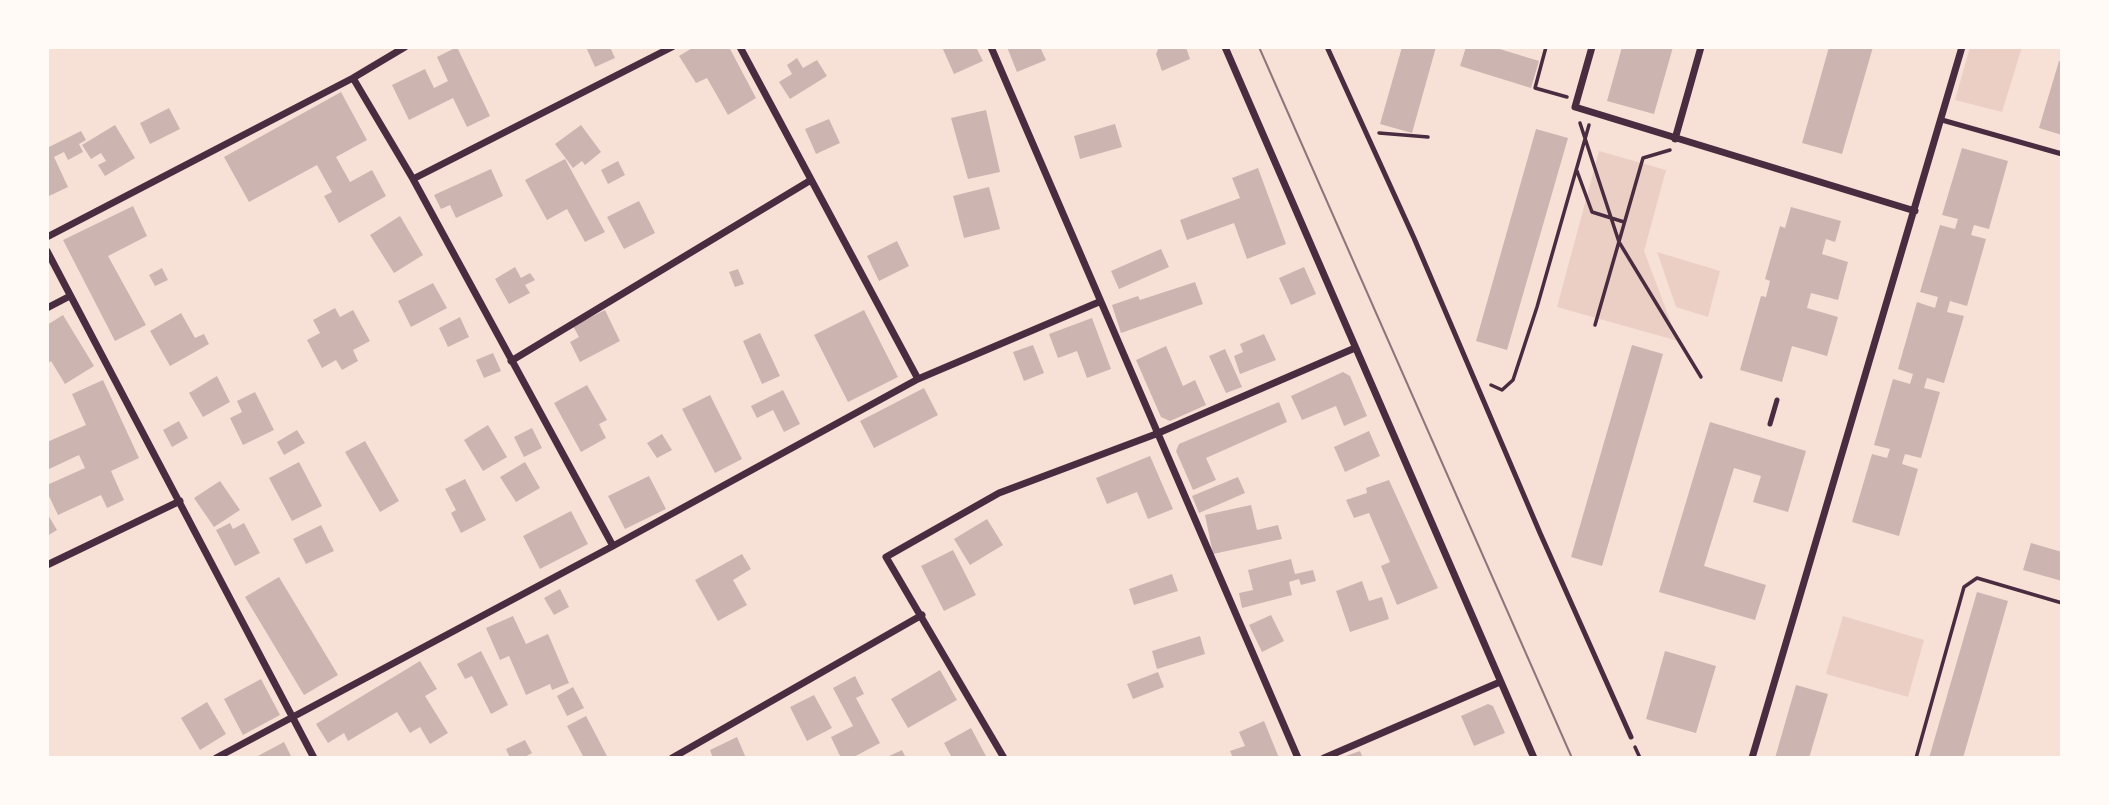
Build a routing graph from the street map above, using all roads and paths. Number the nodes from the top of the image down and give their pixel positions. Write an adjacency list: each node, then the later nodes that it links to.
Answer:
1 (405, 47): 11 (street)
2 (672, 47): 21 (street)
3 (740, 47): 22 (street)
4 (991, 47): 29 (street)
5 (1225, 47): 32 (street)
6 (1327, 47): 47 (lane)
7 (1546, 47): 12 (path)
8 (1592, 47): 12 (street)
9 (1701, 47): 18 (street)
10 (1962, 47): 14 (street)
11 (354, 78): 21 (street); 25 (street)
12 (1576, 104): 13 (street); 17 (path)
13 (1592, 113): 17 (path); 18 (street)
14 (1942, 121): 19 (lane); 23 (street)
15 (1370, 132): 16 (path)
16 (1428, 137)
17 (1585, 138): 20 (path); 26 (path)
18 (1675, 139): 23 (street); 24 (path)
19 (2062, 154)
20 (1576, 169): 24 (path); 36 (path)
21 (412, 179): 33 (street)
22 (811, 180): 33 (street); 35 (street)
23 (1915, 211): 55 (street)
24 (1625, 222): 26 (path)
25 (47, 237)
26 (1619, 243): 31 (path); 34 (path)
27 (47, 251): 28 (street)
28 (70, 296): 30 (street); 40 (street)
29 (1099, 302): 35 (street); 39 (street)
30 (47, 308)
31 (1595, 325)
32 (1354, 348): 39 (street); 45 (street)
33 (511, 361): 41 (street)
34 (1702, 377)
35 (918, 379): 41 (street)
36 (1490, 385)
37 (1777, 400): 38 (lane)
38 (1770, 424)
39 (1156, 434): 44 (street); 52 (street)
40 (180, 501): 42 (street); 46 (street)
41 (613, 546): 46 (street)
42 (47, 565)
43 (2062, 603): 56 (path)
44 (922, 615): 50 (street); 51 (street)
45 (1500, 682): 53 (street); 54 (street)
46 (292, 718): 48 (street); 49 (street)
47 (1631, 737)
48 (216, 758)
49 (314, 758)
50 (672, 758)
51 (1004, 758)
52 (1297, 758)
53 (1324, 758)
54 (1534, 758)
55 (1752, 758)
56 (1916, 758)

